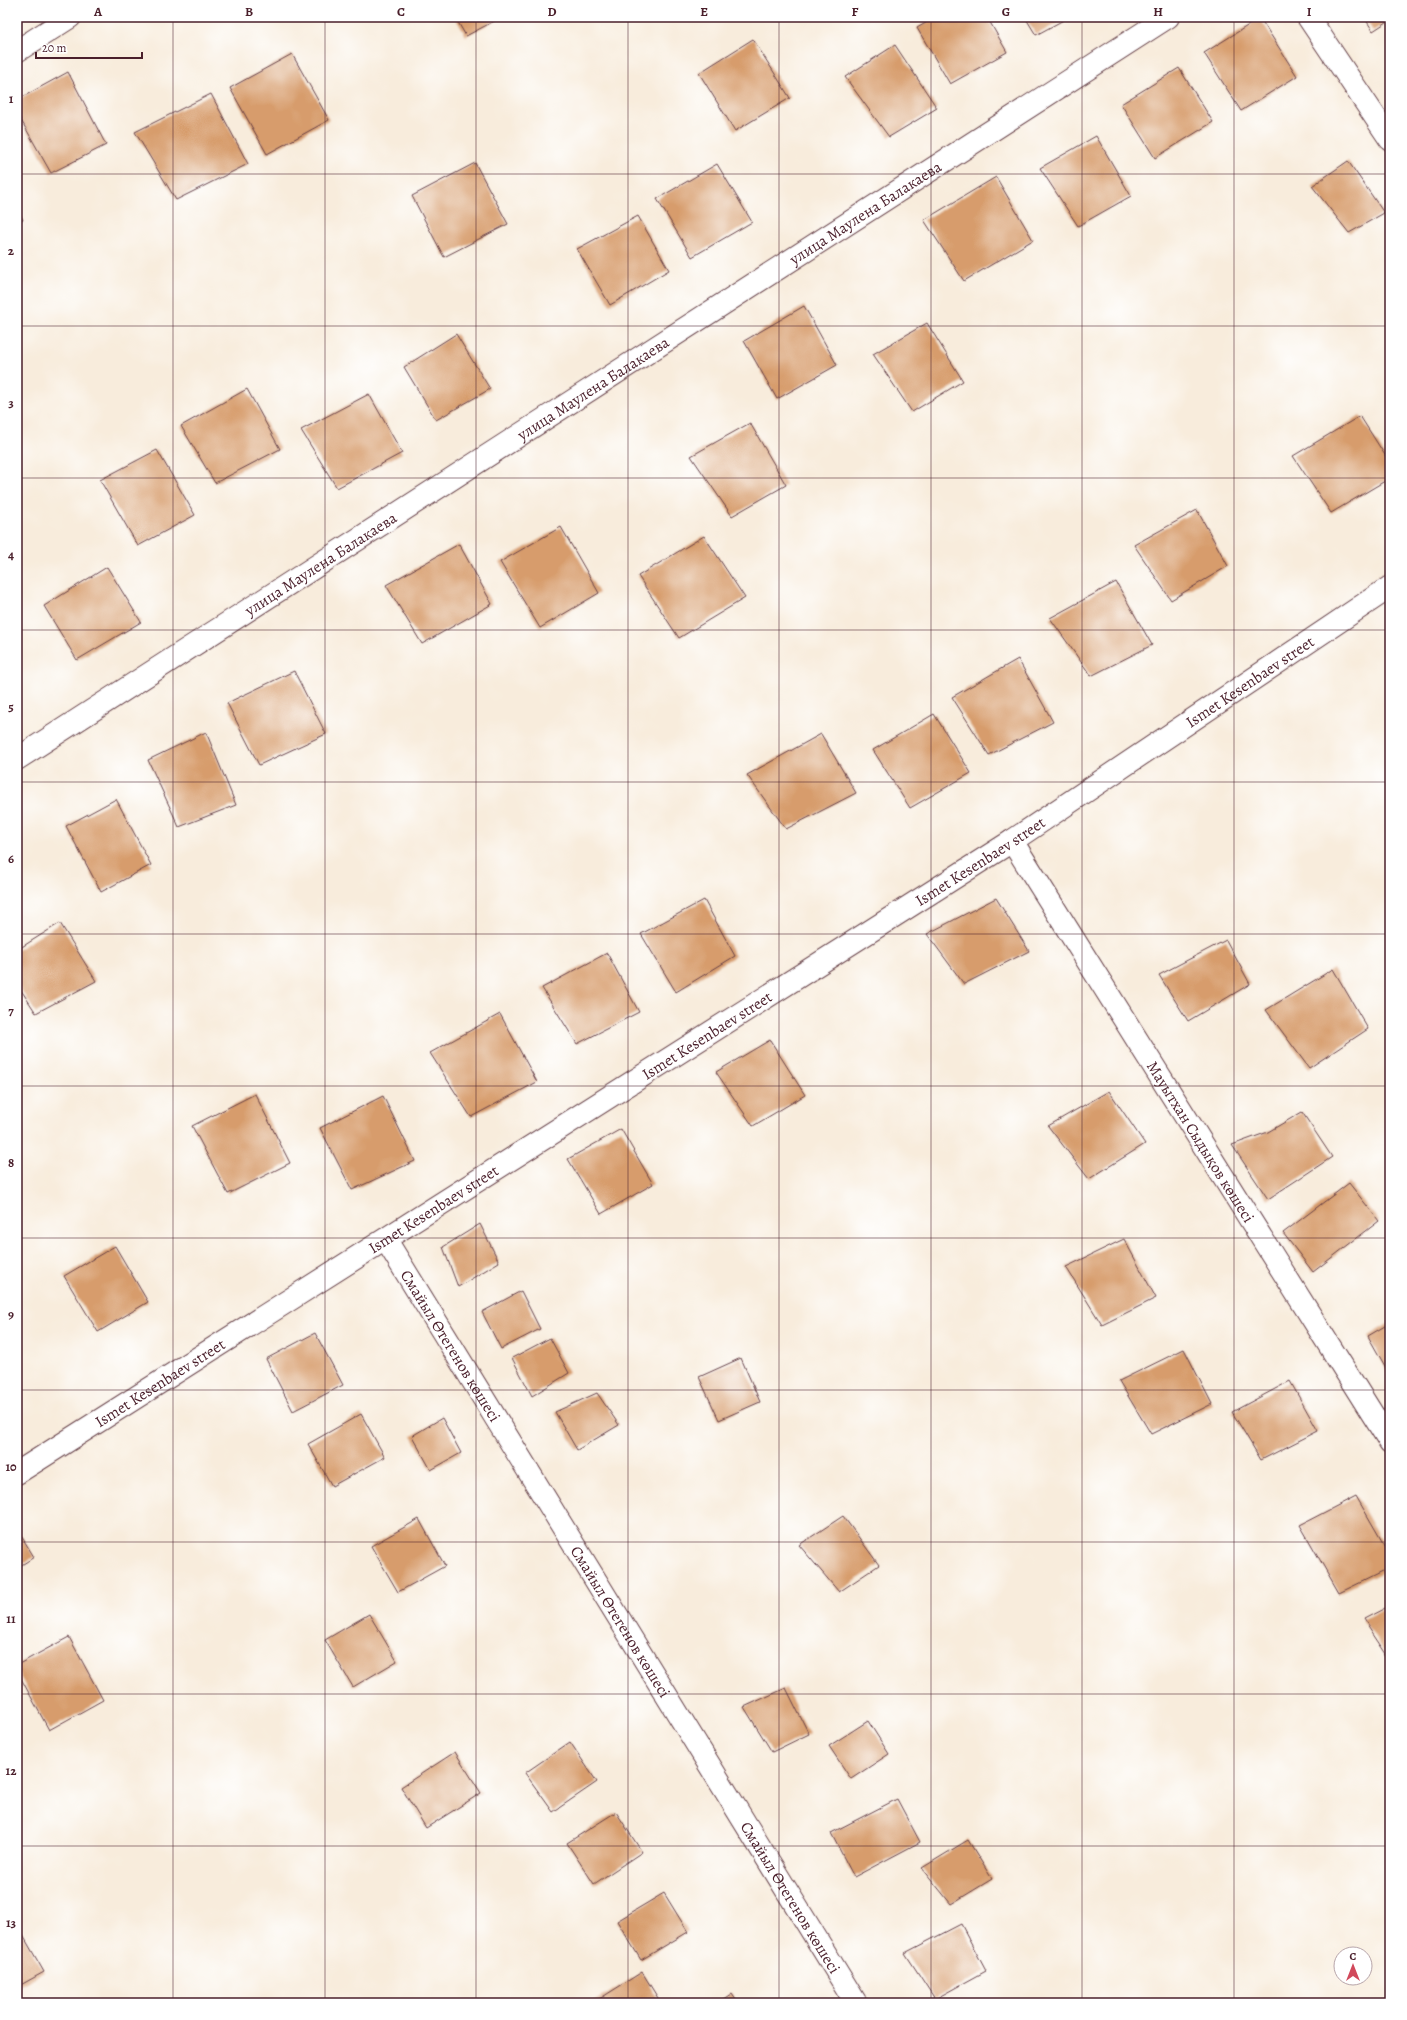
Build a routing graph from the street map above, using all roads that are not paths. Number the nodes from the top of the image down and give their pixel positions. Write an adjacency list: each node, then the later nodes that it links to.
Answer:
1 (70, 17): 4 (street)
2 (1168, 17): 7 (street, улица Маулена Балакаева)
3 (1308, 17): 5 (street)
4 (17, 51)
5 (1390, 139)
6 (1390, 587): 8 (street, Ismet Kesenbaev street)
7 (17, 759)
8 (1012, 841): 9 (street, Ismet Kesenbaev street); 10 (street, Мауытхан Сыдықов көшесі)
9 (386, 1240): 11 (street, Ismet Kesenbaev street); 12 (street, Смайыл Өтегенов көшесі)
10 (1390, 1442)
11 (17, 1473)
12 (856, 2003)

